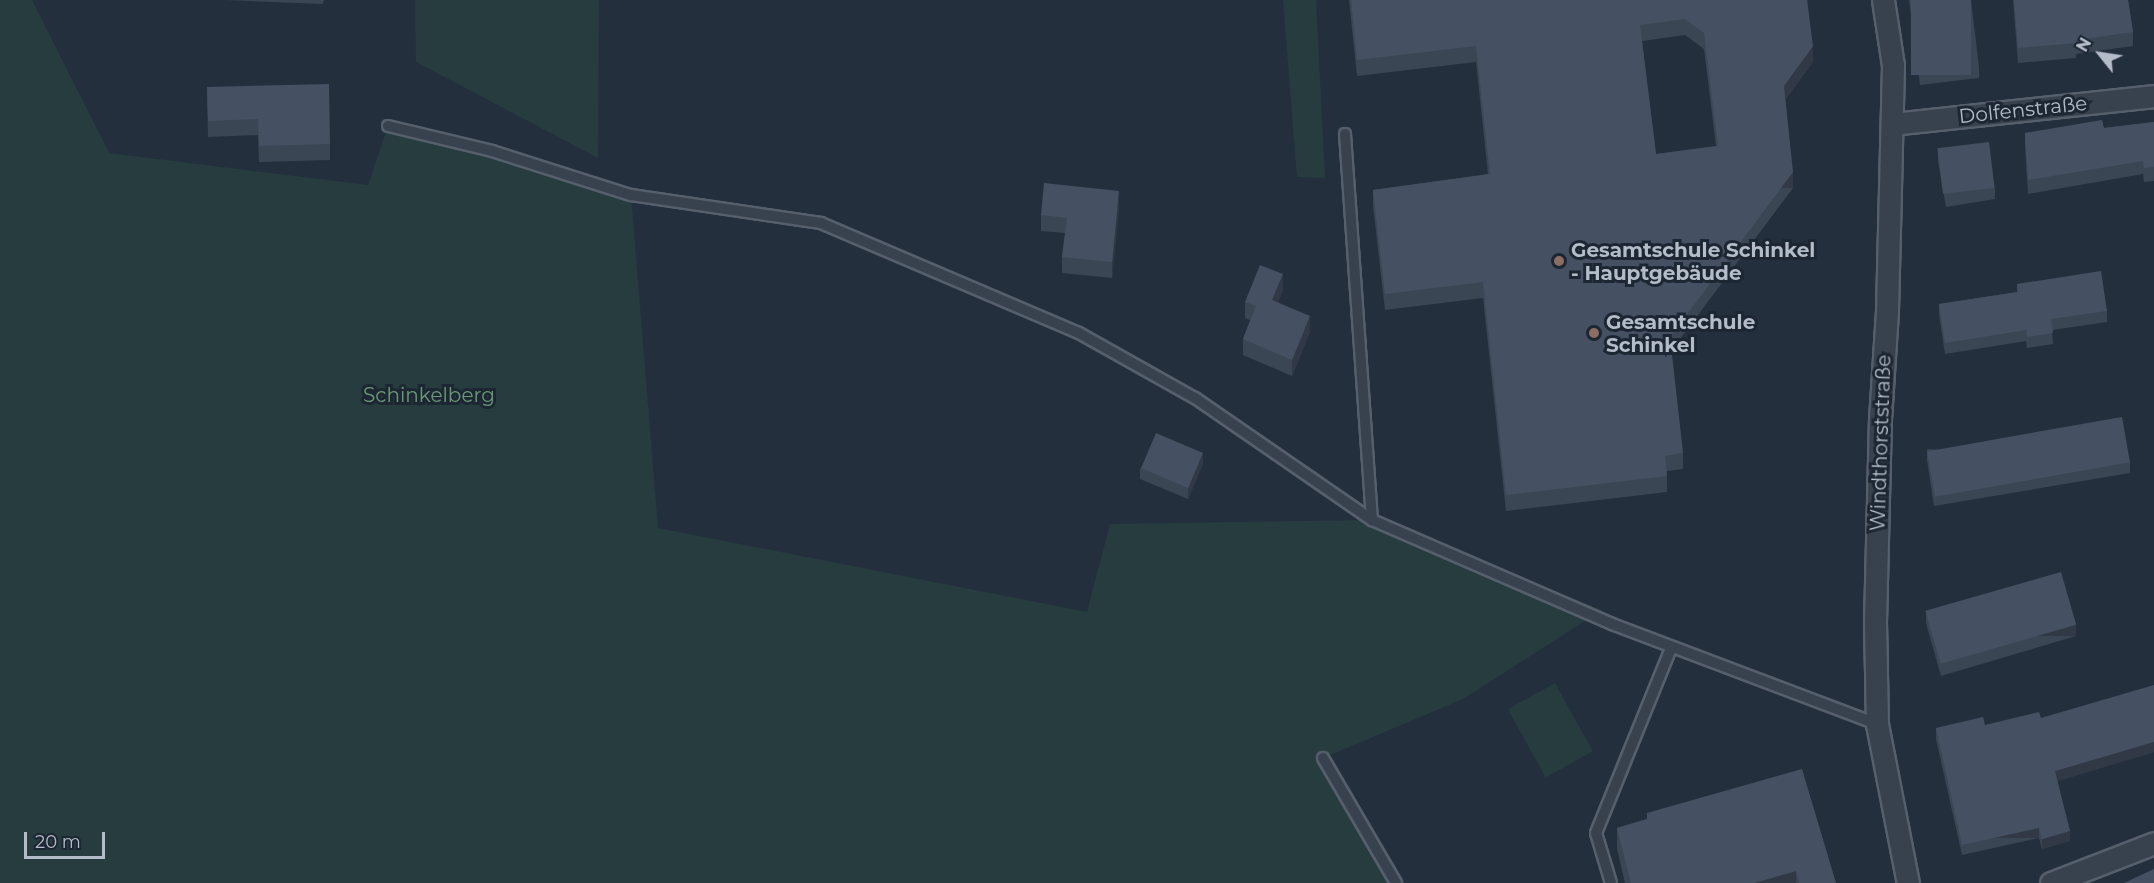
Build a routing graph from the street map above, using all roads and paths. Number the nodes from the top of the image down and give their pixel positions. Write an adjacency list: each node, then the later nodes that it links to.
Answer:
1 (1883, 0): 3 (street, Windthorststraße)
2 (2154, 96): 3 (street, Dolfenstraße)
3 (1892, 124): 8 (street, Windthorststraße)
4 (388, 126): 6 (lane)
5 (1345, 134): 6 (lane)
6 (1372, 520): 7 (lane)
7 (1671, 648): 8 (lane); 12 (lane)
8 (1877, 724): 13 (street, Windthorststraße)
9 (1323, 758): 11 (lane)
10 (2154, 843): 14 (street)
11 (1396, 883)
12 (1611, 883)
13 (1908, 883)
14 (2051, 883)

